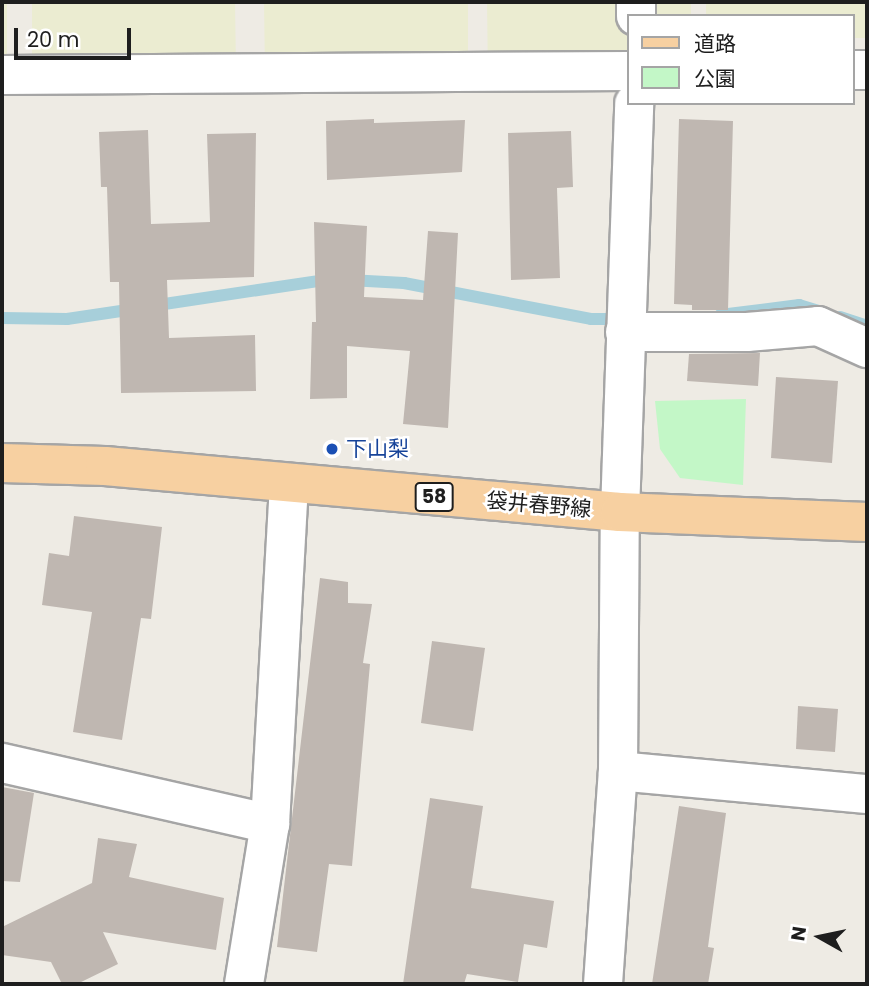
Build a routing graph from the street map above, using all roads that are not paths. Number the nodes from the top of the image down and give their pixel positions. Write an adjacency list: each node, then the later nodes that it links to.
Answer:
1 (628, 71): 2 (street)
2 (2, 75)
3 (634, 105): 4 (street)
4 (626, 318): 5 (street); 8 (street)
5 (867, 348)
6 (2, 463): 7 (main road, 袋井春野線 / 58)
7 (289, 485): 8 (main road, 袋井春野線 / 58); 13 (street)
8 (620, 512): 9 (main road, 袋井春野線 / 58); 11 (street)
9 (867, 522)
10 (2, 763): 13 (street)
11 (618, 771): 12 (street); 15 (street)
12 (867, 794)
13 (270, 824): 14 (street)
14 (244, 984)
15 (603, 984)

